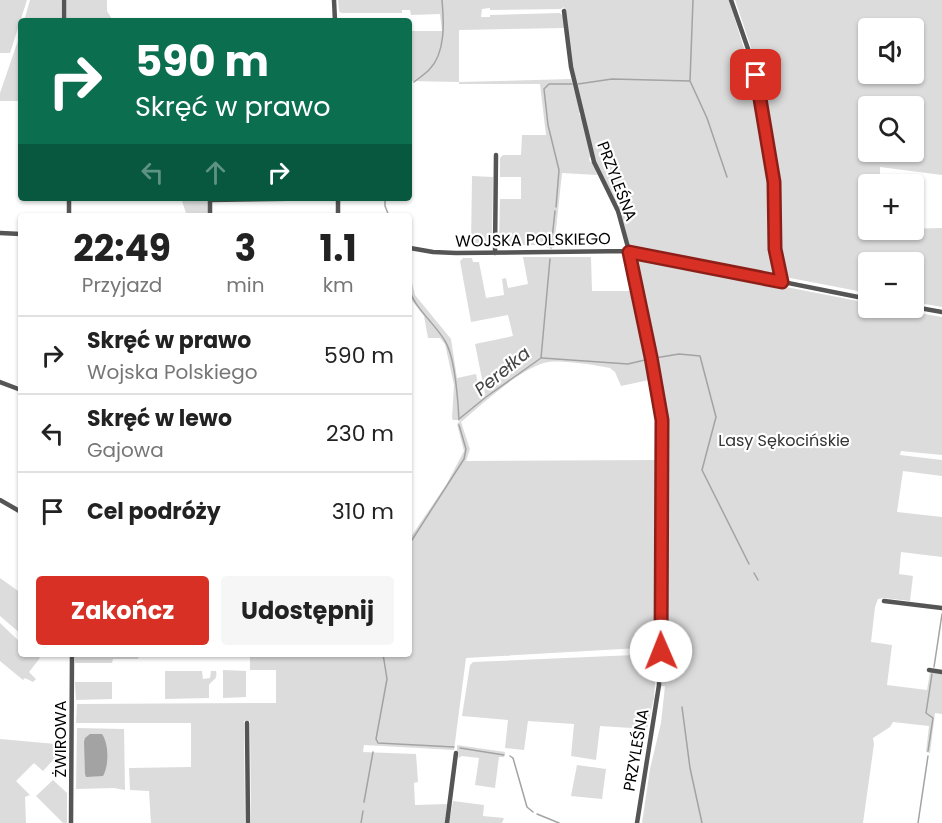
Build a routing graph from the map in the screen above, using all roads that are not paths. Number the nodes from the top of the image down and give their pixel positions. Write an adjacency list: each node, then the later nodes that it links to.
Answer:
1 (63, 0): 5 (street)
2 (334, 0): 6 (street)
3 (731, 0): 13 (street)
4 (564, 11): 11 (street, PRZYLEŚNA)
5 (64, 18)
6 (335, 18)
7 (496, 155): 12 (street)
8 (0, 233): 9 (street)
9 (18, 234)
10 (412, 248): 12 (street, WOJSKA POLSKIEGO)
11 (629, 252): 12 (street, WOJSKA POLSKIEGO); 13 (street, WOJSKA POLSKIEGO); 31 (street, PRZYLEŚNA)
12 (495, 254)
13 (782, 282): 14 (street, WOJSKA POLSKIEGO)
14 (858, 297)
15 (924, 309): 16 (street)
16 (942, 312)
17 (0, 382): 18 (street)
18 (18, 389)
19 (0, 500): 20 (street)
20 (18, 510)
21 (884, 601): 22 (street)
22 (942, 608)
23 (72, 657): 28 (street, ŻWIROWA)
24 (929, 670): 25 (street)
25 (942, 672)
26 (247, 723): 29 (street)
27 (456, 753): 30 (street)
28 (71, 823)
29 (248, 823)
30 (447, 823)
31 (636, 823)

